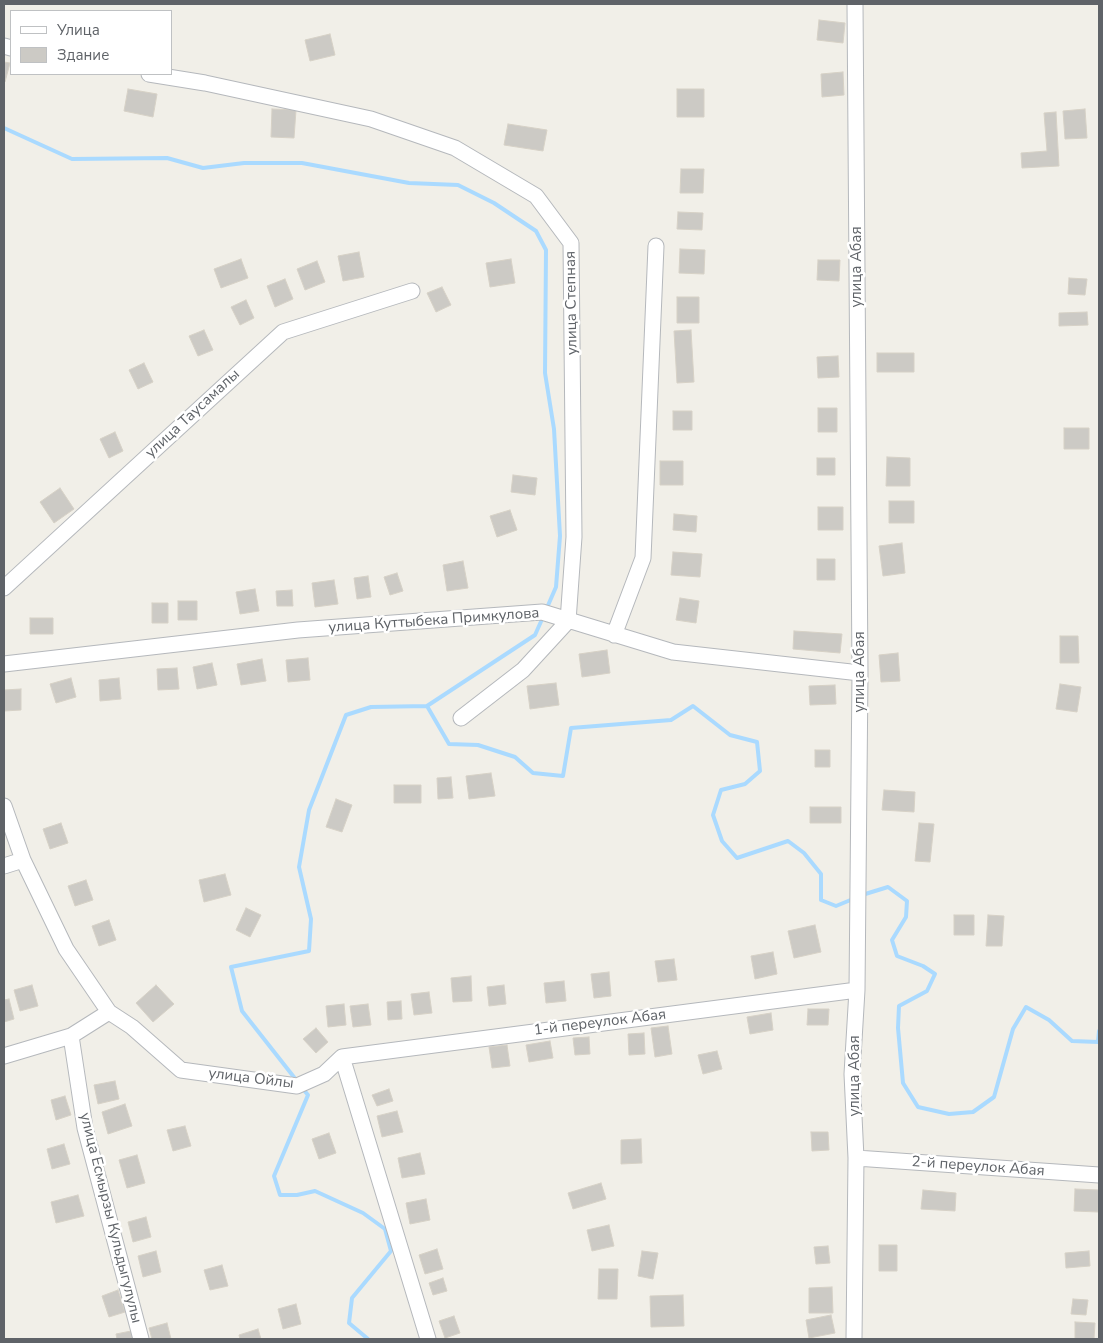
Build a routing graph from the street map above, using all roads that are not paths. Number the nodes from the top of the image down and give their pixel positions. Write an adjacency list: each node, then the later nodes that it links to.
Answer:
1 (855, 4): 9 (street, улица Абая)
2 (155, 75): 6 (street, улица Степная)
3 (656, 246): 7 (street)
4 (412, 291): 5 (street, улица Таусамалы)
5 (4, 588)
6 (568, 621): 7 (street, улица Куттыбека Примкулова); 8 (street, улица Куттыбека Примкулова); 10 (street)
7 (614, 635): 9 (street, улица Куттыбека Примкулова)
8 (4, 664)
9 (860, 673): 14 (street, улица Абая)
10 (461, 718)
11 (4, 806): 12 (street, улица Ойлы)
12 (22, 860): 13 (street); 15 (street, улица Ойлы)
13 (4, 866)
14 (857, 990): 18 (street, 1-й переулок Абая); 19 (street, улица Абая)
15 (109, 1012): 16 (street); 18 (street, улица Ойлы)
16 (71, 1036): 17 (street); 21 (street, улица Есмырзы Кульдыгулулы)
17 (4, 1056)
18 (342, 1057): 22 (street)
19 (856, 1158): 20 (street, 2-й переулок Абая); 23 (street, улица Абая)
20 (1099, 1175)
21 (141, 1339)
22 (428, 1339)
23 (854, 1339)

